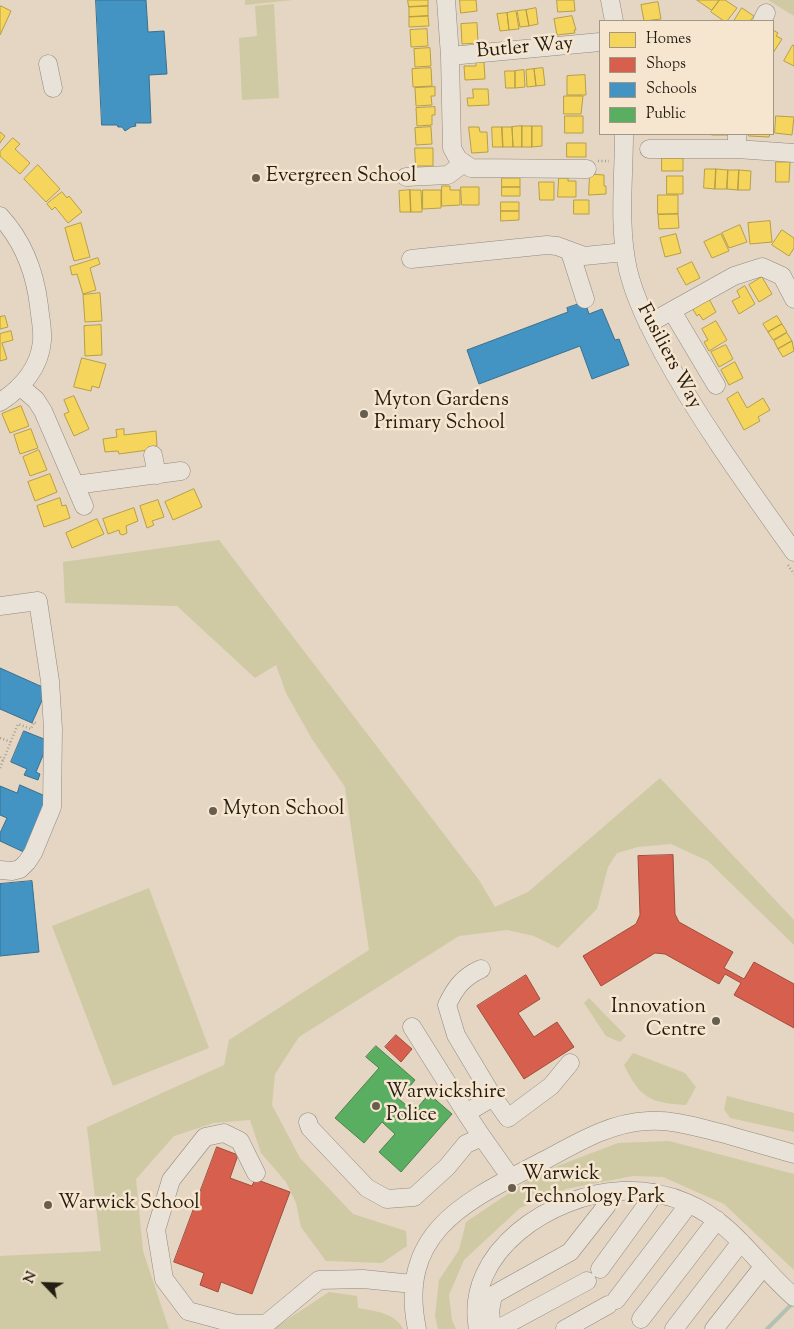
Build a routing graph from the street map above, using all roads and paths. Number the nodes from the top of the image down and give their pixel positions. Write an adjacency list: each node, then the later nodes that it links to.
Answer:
1 (446, 0): 5 (street)
2 (610, 0): 3 (street)
3 (614, 20)
4 (599, 42): 5 (street, Butler Way)
5 (450, 56): 12 (street)
6 (48, 64): 7 (street)
7 (53, 88)
8 (624, 135): 17 (street, Fusiliers Way)
9 (737, 141): 10 (street); 11 (street)
10 (649, 149)
11 (794, 153)
12 (464, 163): 13 (street); 14 (street)
13 (587, 170)
14 (406, 177)
15 (0, 216): 24 (street)
16 (570, 252): 17 (street); 18 (street); 19 (street)
17 (625, 252): 22 (street, Fusiliers Way)
18 (411, 259)
19 (585, 299)
20 (794, 299): 21 (street)
21 (672, 312): 22 (street); 23 (street)
22 (648, 324): 31 (street, Fusiliers Way)
23 (716, 385)
24 (21, 387): 25 (street); 29 (street)
25 (0, 402)
26 (154, 456): 28 (street)
27 (181, 471): 28 (street)
28 (157, 474): 29 (street)
29 (75, 485): 30 (street)
30 (84, 506)
31 (794, 552)
32 (0, 606): 39 (street)
33 (40, 716): 35 (path)
34 (0, 738): 35 (path)
35 (11, 742): 37 (path)
36 (0, 757): 37 (path)
37 (3, 761): 38 (path)
38 (0, 768)
39 (0, 870)
40 (481, 969): 43 (street)
41 (412, 1026): 44 (street)
42 (570, 1063): 43 (street)
43 (494, 1096): 44 (street)
44 (466, 1113): 46 (street)
45 (308, 1122): 46 (street)
46 (482, 1137): 49 (street)
47 (794, 1154): 49 (street)
48 (256, 1173): 58 (street)
49 (511, 1178): 58 (street)
50 (608, 1193): 51 (street); 62 (street); 63 (street)
51 (654, 1193): 52 (street); 56 (street)
52 (689, 1204): 53 (street); 65 (street)
53 (717, 1220): 54 (street); 60 (street)
54 (741, 1242): 55 (street); 66 (street)
55 (763, 1266): 59 (street); 67 (street)
56 (600, 1269)
57 (587, 1281): 64 (street)
58 (413, 1284): 61 (street)
59 (793, 1297)
60 (641, 1319)
61 (416, 1329)
62 (478, 1329)
63 (492, 1329)
64 (498, 1329)
65 (565, 1329)
66 (674, 1329)
67 (714, 1329)

